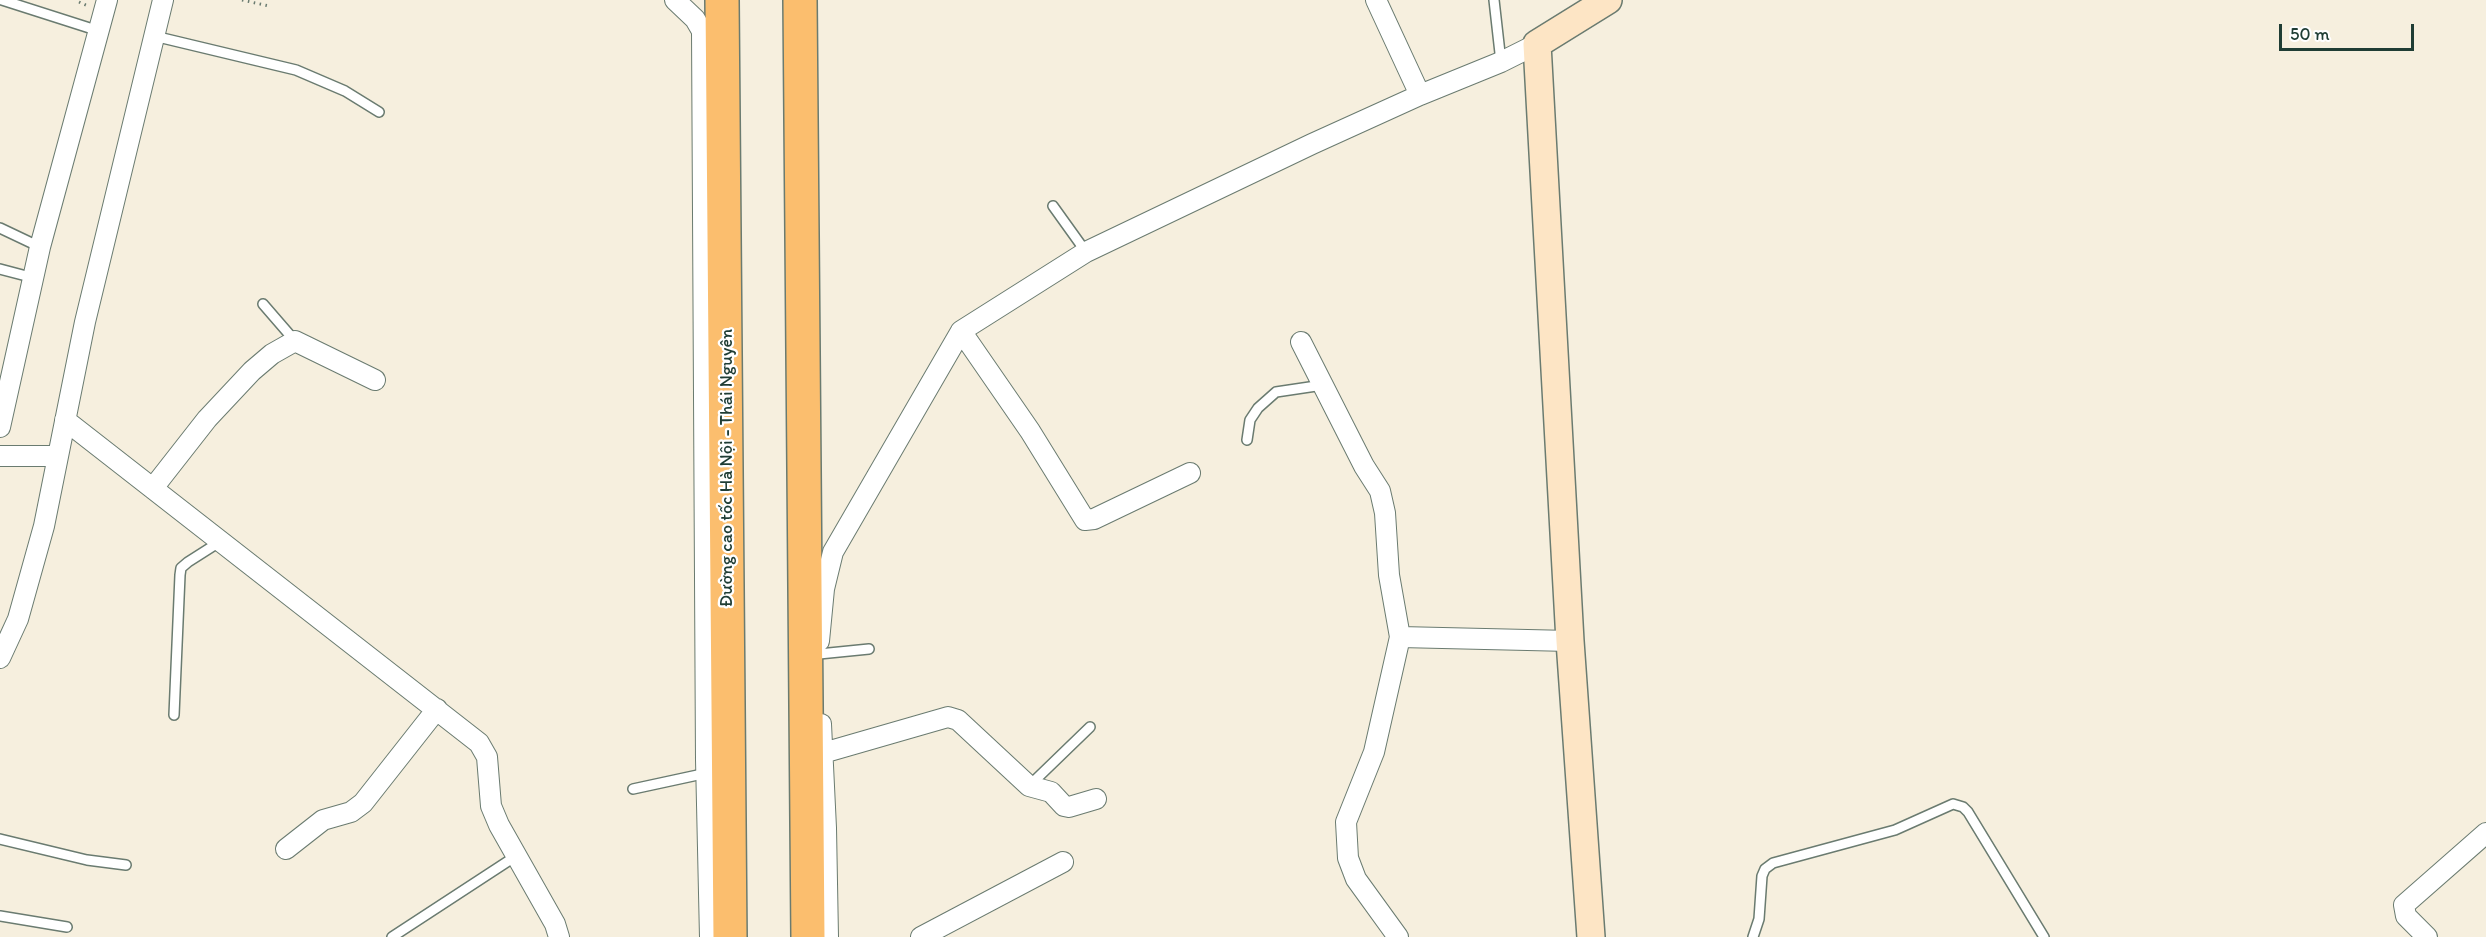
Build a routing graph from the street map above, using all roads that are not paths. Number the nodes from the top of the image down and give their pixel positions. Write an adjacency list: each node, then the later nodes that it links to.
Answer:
1 (2, 0): 10 (lane)
2 (107, 0): 10 (street)
3 (163, 0): 11 (street)
4 (675, 0): 47 (street)
5 (722, 0): 62 (highway, Đường cao tốc Hà Nội - Thái Nguyên)
6 (800, 0): 63 (highway)
7 (1376, 0): 14 (street)
8 (1494, 0): 13 (lane)
9 (1608, 0): 12 (street)
10 (99, 31): 18 (street)
11 (154, 36): 15 (lane); 30 (street)
12 (1537, 44): 13 (street); 39 (street)
13 (1501, 62): 14 (street)
14 (1420, 95): 19 (street)
15 (380, 112)
16 (1053, 206): 19 (lane)
17 (0, 228): 18 (lane)
18 (40, 247): 21 (street)
19 (1086, 252): 23 (street)
20 (0, 269): 21 (lane)
21 (33, 278): 26 (street)
22 (263, 304): 24 (lane)
23 (961, 331): 35 (street); 41 (street)
24 (295, 341): 27 (street); 36 (street)
25 (1301, 342): 28 (street)
26 (7, 366): 29 (street)
27 (375, 380)
28 (1323, 385): 32 (lane); 38 (street)
29 (4, 391): 31 (street)
30 (66, 420): 34 (street); 36 (street)
31 (0, 427)
32 (1247, 440)
33 (6, 456): 34 (street)
34 (58, 456): 42 (street)
35 (1190, 472)
36 (153, 488): 37 (street)
37 (221, 541): 43 (street); 44 (lane)
38 (1400, 637): 39 (street); 66 (street)
39 (1570, 641): 67 (street)
40 (869, 650): 41 (lane)
41 (819, 654): 46 (street)
42 (0, 658)
43 (437, 709): 53 (street); 54 (street)
44 (174, 716)
45 (1090, 727): 48 (lane)
46 (823, 753): 48 (street); 64 (street)
47 (706, 773): 49 (lane); 61 (street)
48 (1029, 786): 50 (street)
49 (633, 789)
50 (1096, 799)
51 (2486, 833): 70 (street)
52 (0, 839): 56 (lane)
53 (286, 849)
54 (516, 856): 59 (lane); 60 (street)
55 (1063, 862): 65 (street)
56 (126, 865)
57 (0, 916): 58 (lane)
58 (67, 927)
59 (392, 937)
60 (559, 937)
61 (710, 937)
62 (730, 937)
63 (808, 937)
64 (828, 937)
65 (921, 937)
66 (1398, 937)
67 (1591, 937)
68 (1753, 937): 69 (lane)
69 (2044, 937)
70 (2427, 937)

